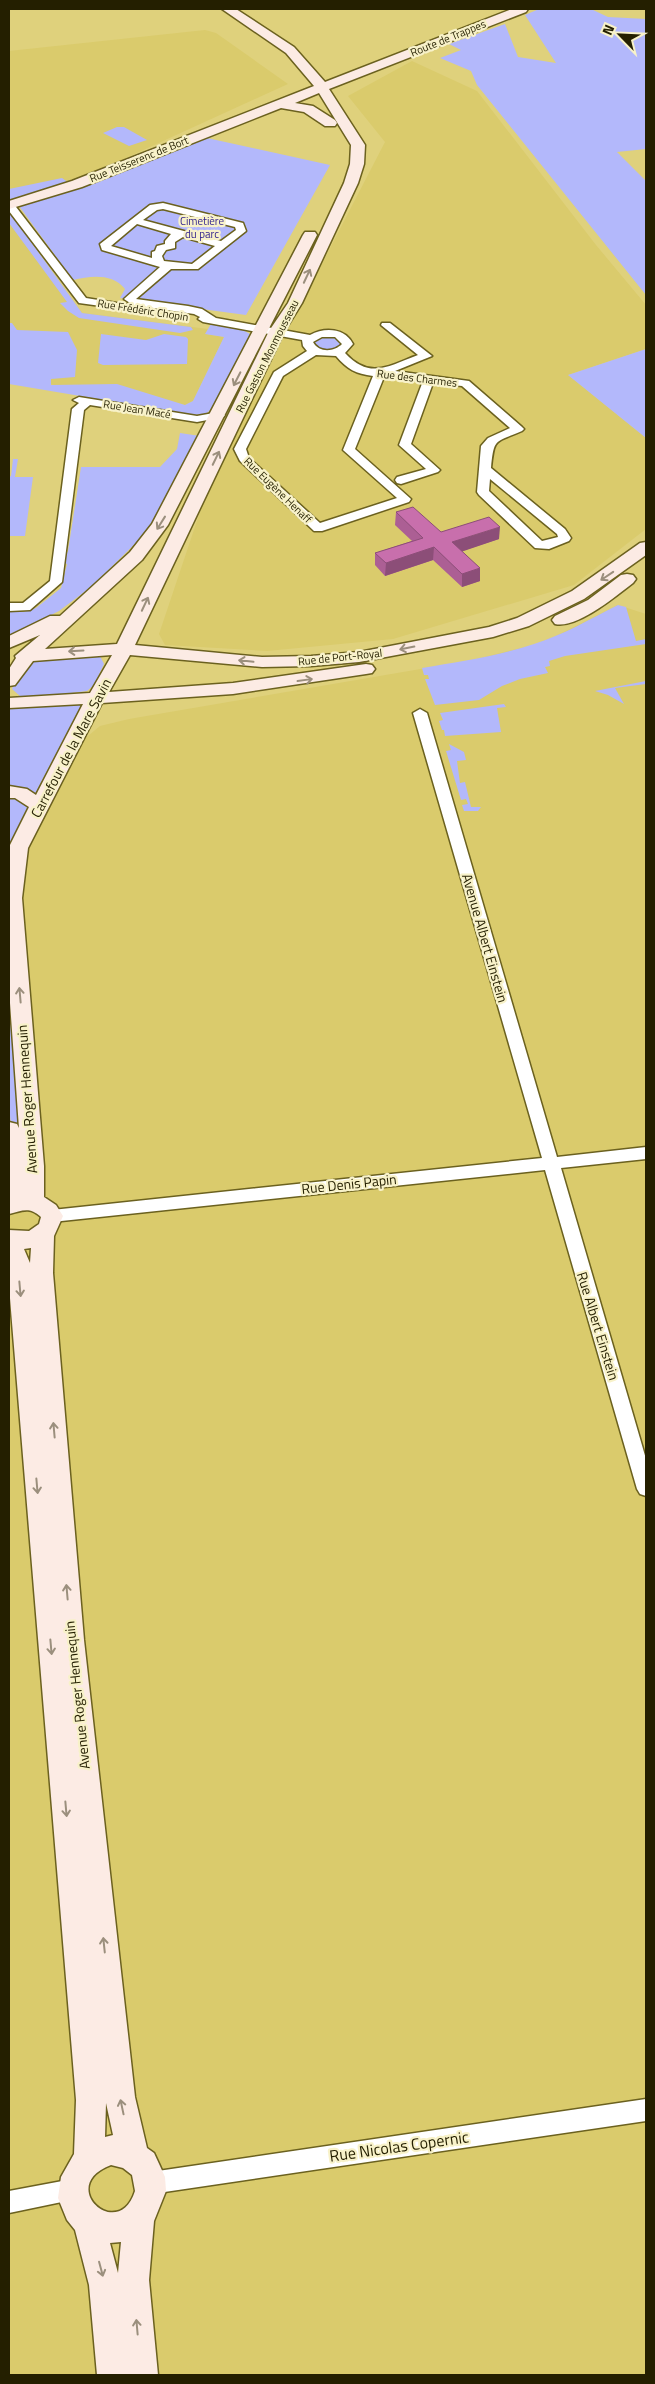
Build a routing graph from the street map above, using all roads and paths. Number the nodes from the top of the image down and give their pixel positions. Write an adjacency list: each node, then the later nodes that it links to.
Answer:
1 (522, 9): 3 (main road, Route de Trappes)
2 (223, 11): 4 (main road); 4 (main road)
3 (342, 82): 4 (main road); 4 (main road)
4 (316, 89): 5 (main road, Rue Teisserenc de Bort); 6 (main road, Rue Gaston Monmousseau); 6 (main road)
5 (288, 102): 6 (main road); 9 (main road, Rue Teisserenc de Bort)
6 (338, 123): 7 (main road, Rue Gaston Monmousseau); 18 (main road, Rue Gaston Monmousseau, one-way to 6)
7 (342, 144)
8 (341, 168): 10 (main road)
9 (9, 205): 16 (street, Rue Frédéric Chopin)
10 (325, 206)
11 (136, 221): 13 (street); 14 (street); 15 (street)
12 (316, 223): 18 (main road, Rue Gaston Monmousseau)
13 (165, 229): 15 (street); 15 (street)
14 (224, 245): 15 (street); 15 (street)
15 (165, 249): 16 (street)
16 (213, 321): 18 (street, Rue Frédéric Chopin)
17 (386, 325): 22 (street)
18 (270, 330): 19 (street); 24 (main road, Rue Gaston Monmousseau, one-way to 24); 32 (main road, Rue Gaston Monmousseau, one-way to 18)
19 (310, 338): 20 (street); 21 (street)
20 (314, 351): 21 (street); 22 (street, Rue Eugène Henaff)
21 (338, 352): 22 (street, Rue des Charmes)
22 (380, 374): 23 (street, Rue des Charmes)
23 (429, 379): 25 (street, Rue des Charmes); 26 (street)
24 (215, 422): 29 (street, Rue Jean Macé); 30 (main road, Rue Gaston Monmousseau, one-way to 30)
25 (486, 470): 25 (street, Rue des Charmes)
26 (401, 480)
27 (646, 547): 32 (main road, Rue de Port-Royal, one-way to 32)
28 (646, 565): 36 (main road, Rue de Port-Royal, one-way to 28)
29 (9, 607)
30 (75, 610): 31 (main road); 33 (main road)
31 (9, 643)
32 (124, 649): 33 (main road, Rue de Port-Royal, one-way to 33); 37 (main road, Carrefour de la Mare Savin)
33 (27, 656): 34 (main road, Rue de Port-Royal); 35 (main road)
34 (9, 658)
35 (9, 681)
36 (178, 694): 37 (main road, Rue de Port-Royal); 40 (main road)
37 (98, 697): 38 (main road, Rue de Port-Royal); 40 (main road, Carrefour de la Mare Savin)
38 (9, 702)
39 (420, 713): 46 (street, Avenue Albert Einstein)
40 (84, 719): 42 (main road, Carrefour de la Mare Savin)
41 (9, 792): 42 (main road)
42 (39, 805): 43 (main road, Carrefour de la Mare Savin)
43 (18, 848): 47 (main road, Avenue Roger Hennequin, one-way to 43)
44 (9, 1130): 47 (main road, Avenue Roger Hennequin)
45 (646, 1152): 46 (street, Rue Denis Papin)
46 (550, 1163): 48 (street, Rue Denis Papin); 51 (street, Rue Albert Einstein)
47 (18, 1204): 48 (main road)
48 (48, 1225): 49 (main road); 53 (main road, Avenue Roger Hennequin, one-way to 48)
49 (9, 1238)
50 (9, 1243): 54 (main road, Avenue Roger Hennequin, one-way to 54)
51 (646, 1489)
52 (646, 2110): 55 (street, Rue Nicolas Copernic)
53 (133, 2154): 54 (main road); 55 (main road, Avenue Roger Hennequin)
54 (89, 2158): 56 (main road)
55 (151, 2183): 58 (main road)
56 (73, 2190): 57 (street); 59 (main road)
57 (9, 2202)
58 (139, 2216): 59 (main road); 61 (main road, one-way to 58)
59 (88, 2221): 60 (main road, one-way to 60)
60 (113, 2375)
61 (142, 2375)

